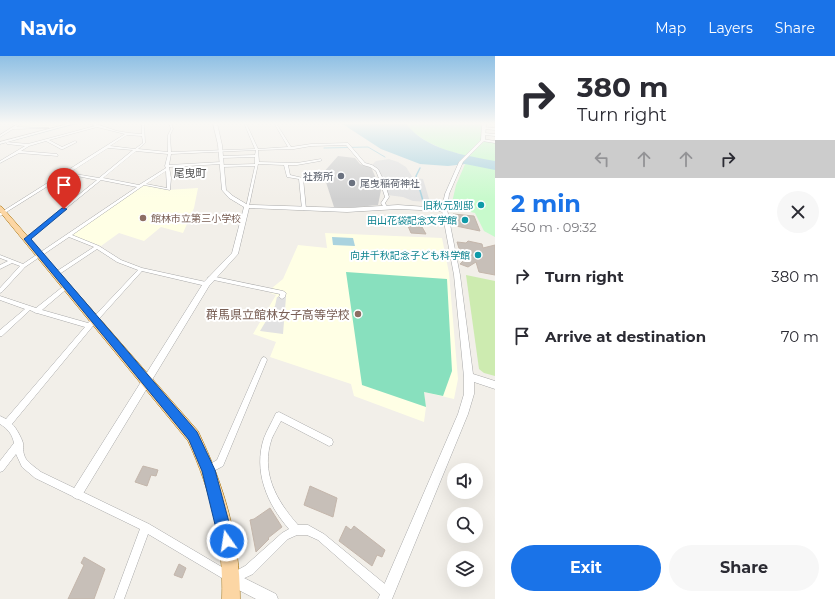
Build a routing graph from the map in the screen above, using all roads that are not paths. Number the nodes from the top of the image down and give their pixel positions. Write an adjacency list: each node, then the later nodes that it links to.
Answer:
1 (23, 148): 11 (street)
2 (107, 148): 22 (street)
3 (112, 148): 9 (street)
4 (170, 148): 12 (street)
5 (279, 148): 8 (street)
6 (352, 148): 26 (street)
7 (474, 148): 28 (street)
8 (257, 149): 10 (street); 14 (street)
9 (135, 150): 12 (street); 23 (street)
10 (220, 151): 12 (street); 15 (street)
11 (18, 152): 13 (street); 17 (street)
12 (170, 153): 21 (street)
13 (57, 155)
14 (258, 156): 15 (street); 19 (street)
15 (221, 157): 18 (street)
16 (320, 160): 20 (street)
17 (0, 162)
18 (221, 164): 19 (street); 21 (street); 25 (street)
19 (257, 164): 20 (street); 25 (street)
20 (286, 164): 27 (street)
21 (167, 168): 24 (street); 24 (street)
22 (66, 173): 23 (street); 29 (street)
23 (101, 179): 24 (street); 31 (street)
24 (141, 185): 30 (street)
25 (247, 206): 27 (street); 40 (street)
26 (385, 207): 27 (street); 28 (street)
27 (304, 209)
28 (444, 210): 50 (street)
29 (1, 212): 31 (main road)
30 (68, 235): 32 (street); 33 (street)
31 (27, 239): 33 (main road)
32 (97, 247): 38 (street); 39 (street)
33 (40, 254): 36 (street); 39 (main road)
34 (0, 256): 35 (street)
35 (12, 261): 36 (street); 37 (street)
36 (23, 266): 42 (street)
37 (0, 267)
38 (141, 269): 40 (street); 47 (street)
39 (56, 274): 41 (main road)
40 (209, 281): 43 (street); 51 (street)
41 (67, 286): 46 (street); 47 (main road)
42 (0, 291)
43 (282, 297)
44 (0, 298): 45 (street)
45 (29, 308): 46 (street); 48 (street)
46 (36, 310): 47 (street)
47 (92, 323): 51 (main road); 53 (street)
48 (0, 334)
49 (264, 360): 57 (street)
50 (469, 377): 52 (street); 62 (street)
51 (146, 380): 57 (main road); 58 (street)
52 (495, 385)
53 (4, 421): 55 (street)
54 (329, 442): 60 (street)
55 (19, 443): 56 (street); 58 (street)
56 (0, 468)
57 (208, 470): 61 (main road)
58 (77, 493): 59 (street)
59 (146, 527): 61 (street); 63 (street)
60 (296, 530): 61 (street); 62 (street)
61 (232, 578): 64 (main road); 65 (street)
62 (386, 596)
63 (119, 599)
64 (231, 599)
65 (271, 599)

